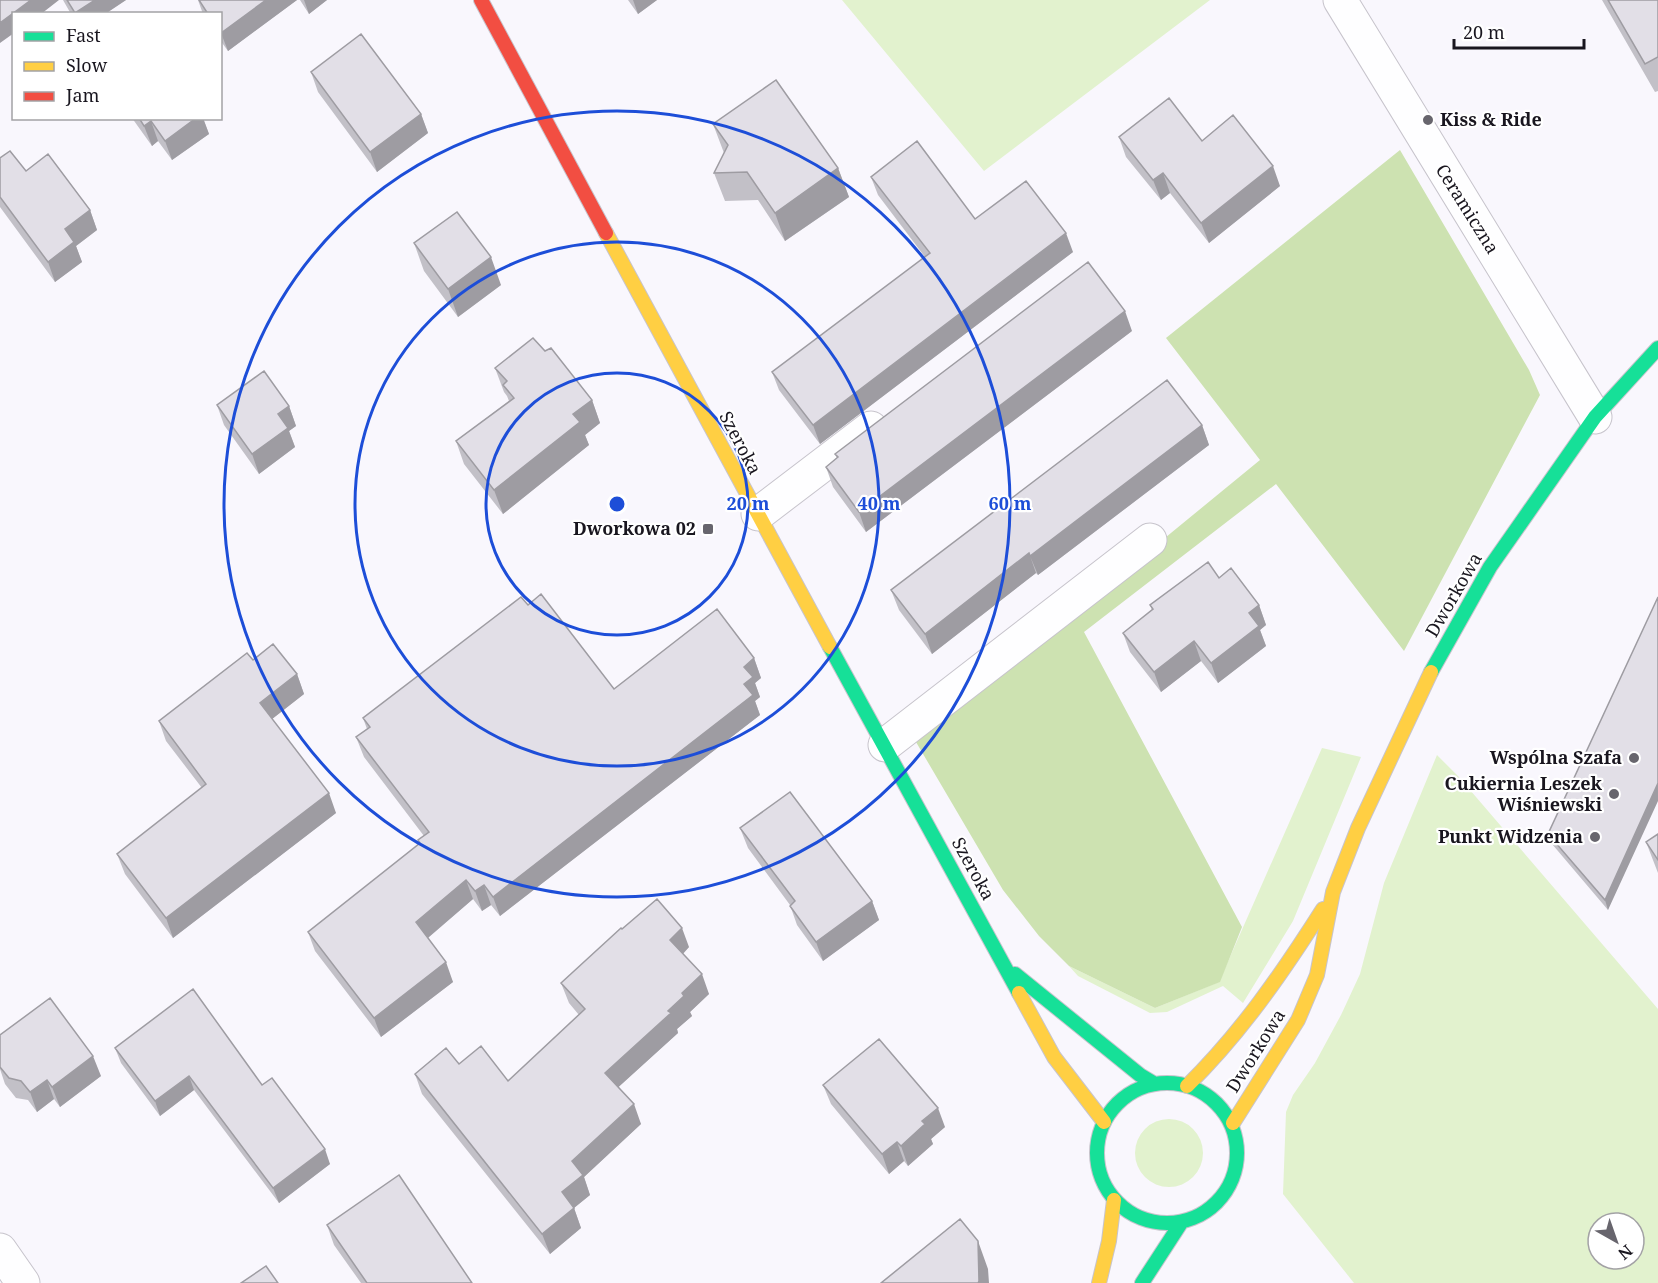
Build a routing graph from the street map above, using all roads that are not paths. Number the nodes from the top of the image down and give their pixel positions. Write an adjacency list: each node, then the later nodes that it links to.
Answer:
1 (481, 0): 6 (street, Szeroka)
2 (1340, 0): 5 (street, Ceramiczna)
3 (1658, 348): 5 (street, Dworkowa)
4 (891, 414): 6 (street)
5 (1595, 417): 9 (street, Dworkowa)
6 (758, 514): 8 (street, Szeroka)
7 (1150, 540): 8 (street)
8 (885, 745): 10 (street, Szeroka)
9 (1333, 892): 12 (street, Dworkowa); 14 (street, Dworkowa)
10 (1004, 965): 11 (street, Szeroka); 13 (street, Szeroka)
11 (1155, 1084): 12 (street); 13 (street)
12 (1187, 1086): 14 (street)
13 (1104, 1122): 15 (street)
14 (1233, 1124): 16 (street)
15 (1114, 1200): 16 (street); 19 (street)
16 (1181, 1223): 20 (street)
17 (0, 1250): 18 (street)
18 (23, 1283)
19 (1099, 1283)
20 (1142, 1283)

